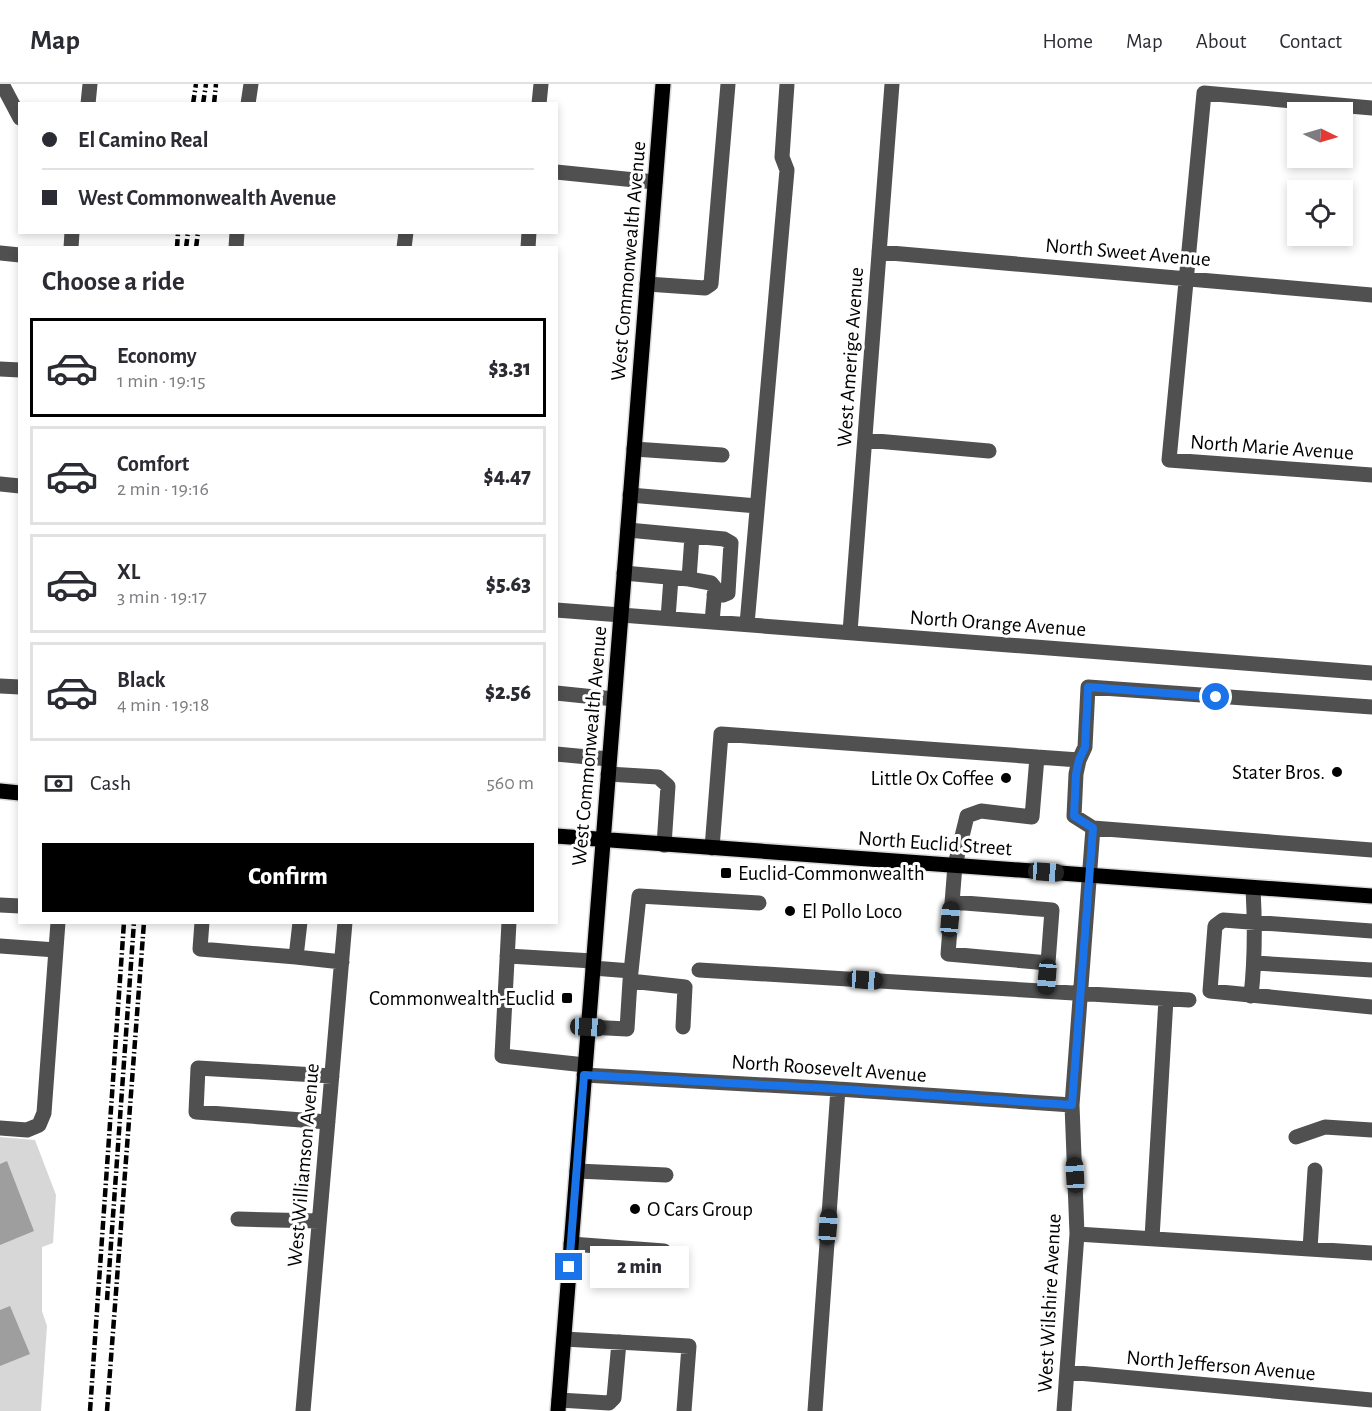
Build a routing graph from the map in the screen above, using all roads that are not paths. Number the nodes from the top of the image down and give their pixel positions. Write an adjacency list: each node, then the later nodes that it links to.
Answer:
1 (2, 84): 13 (street)
2 (90, 84): 9 (street)
3 (251, 84): 10 (street)
4 (541, 84): 11 (street)
5 (663, 84): 15 (main road, West Commonwealth Avenue)
6 (728, 84): 20 (street)
7 (788, 84): 32 (street)
8 (892, 84): 16 (street, West Amerige Avenue)
9 (88, 102)
10 (248, 102)
11 (539, 102)
12 (1372, 108): 19 (street)
13 (18, 114)
14 (558, 172): 15 (street)
15 (655, 182): 20 (main road, West Commonwealth Avenue)
16 (879, 252): 19 (street, North Sweet Avenue); 24 (street, West Amerige Avenue)
17 (0, 253): 18 (street)
18 (18, 255)
19 (1188, 278): 21 (street, North Sweet Avenue); 28 (street, North Marie Avenue)
20 (647, 284): 25 (main road, West Commonwealth Avenue)
21 (1372, 295)
22 (0, 369): 23 (street)
23 (18, 370)
24 (865, 440): 26 (street); 44 (street, West Amerige Avenue)
25 (634, 449): 27 (street); 31 (main road, West Commonwealth Avenue)
26 (989, 450)
27 (722, 455)
28 (1372, 475)
29 (0, 484): 30 (street)
30 (18, 486)
31 (630, 495): 32 (street); 33 (main road, West Commonwealth Avenue)
32 (757, 506): 43 (street)
33 (628, 530): 34 (street); 35 (main road, West Commonwealth Avenue)
34 (692, 536): 37 (street); 38 (street)
35 (624, 573): 36 (street); 40 (main road, West Commonwealth Avenue)
36 (671, 578): 37 (street); 41 (street)
37 (689, 579): 38 (street)
38 (714, 595): 42 (street)
39 (558, 610): 40 (street, North Orange Avenue)
40 (621, 615): 41 (street, North Orange Avenue); 49 (main road, West Commonwealth Avenue)
41 (668, 618): 42 (street, North Orange Avenue)
42 (712, 622): 43 (street, North Orange Avenue)
43 (747, 624): 44 (street, North Orange Avenue)
44 (850, 632): 45 (street, North Orange Avenue)
45 (1372, 673)
46 (0, 686): 47 (street)
47 (18, 687)
48 (558, 693): 49 (street)
49 (614, 699): 54 (main road, West Commonwealth Avenue)
50 (1372, 707): 53 (street)
51 (558, 754): 54 (street)
52 (1037, 757): 53 (street); 61 (street); 63 (street)
53 (1079, 760): 57 (street)
54 (608, 767): 59 (main road, West Commonwealth Avenue); 60 (street)
55 (0, 791): 56 (main road)
56 (18, 793)
57 (1093, 828): 62 (street); 64 (street, West Wilshire Avenue)
58 (558, 836): 59 (main road, North Euclid Street)
59 (603, 840): 60 (main road, North Euclid Street); 85 (main road, West Commonwealth Avenue)
60 (664, 845): 61 (main road, North Euclid Street)
61 (711, 848): 63 (main road, North Euclid Street)
62 (1372, 850)
63 (955, 865): 64 (main road, North Euclid Street); 67 (street)
64 (1090, 874): 65 (main road, North Euclid Street); 90 (street, West Wilshire Avenue)
65 (1253, 888): 66 (main road, North Euclid Street); 71 (street)
66 (1372, 896)
67 (952, 902): 83 (street); 83 (street)
68 (759, 903): 88 (street)
69 (0, 905): 70 (street)
70 (18, 906)
71 (1255, 923): 77 (street); 84 (street); 91 (street)
72 (58, 924): 79 (street)
73 (202, 924): 81 (street)
74 (300, 924): 81 (street)
75 (345, 924): 82 (street, West Williamson Avenue)
76 (509, 924): 80 (street)
77 (1372, 931)
78 (0, 946): 79 (street)
79 (56, 950): 102 (street)
80 (507, 956): 85 (street); 97 (street, North Roosevelt Avenue)
81 (296, 957): 82 (street)
82 (342, 962): 98 (street, West Williamson Avenue)
83 (1048, 963): 89 (street)
84 (1255, 963): 87 (street); 91 (street)
85 (593, 964): 88 (street); 95 (main road, West Commonwealth Avenue)
86 (699, 970): 89 (street)
87 (1372, 970)
88 (631, 976): 95 (street); 96 (street)
89 (1046, 992): 90 (street)
90 (1080, 994): 92 (street); 100 (street, West Wilshire Avenue)
91 (1251, 996): 94 (street)
92 (1166, 999): 93 (street); 111 (street)
93 (1189, 1000)
94 (1372, 1007)
95 (588, 1027): 97 (main road, West Commonwealth Avenue)
96 (683, 1027)
97 (585, 1070): 99 (street, North Roosevelt Avenue); 106 (main road, West Commonwealth Avenue)
98 (332, 1076): 101 (street, West Williamson Avenue); 101 (street)
99 (838, 1089): 100 (street, North Roosevelt Avenue); 123 (street)
100 (1072, 1105): 110 (street, West Wilshire Avenue)
101 (328, 1122): 109 (street, West Williamson Avenue)
102 (0, 1128)
103 (1372, 1130): 104 (street)
104 (1296, 1137)
105 (1315, 1170): 113 (street)
106 (577, 1172): 107 (street); 112 (main road, West Commonwealth Avenue)
107 (666, 1175)
108 (238, 1219): 109 (street)
109 (320, 1221): 121 (street, West Williamson Avenue)
110 (1077, 1234): 111 (street); 118 (street, West Wilshire Avenue)
111 (1152, 1238): 113 (street)
112 (571, 1244): 114 (street); 116 (main road, West Commonwealth Avenue)
113 (1310, 1249): 115 (street)
114 (664, 1251)
115 (1372, 1253)
116 (564, 1339): 117 (street); 120 (main road, West Commonwealth Avenue)
117 (620, 1342): 120 (street); 122 (street)
118 (1067, 1372): 119 (street, North Jefferson Avenue); 124 (street, West Wilshire Avenue)
119 (1372, 1400)
120 (559, 1406)
121 (303, 1411)
122 (684, 1411)
123 (815, 1411)
124 (1064, 1411)

